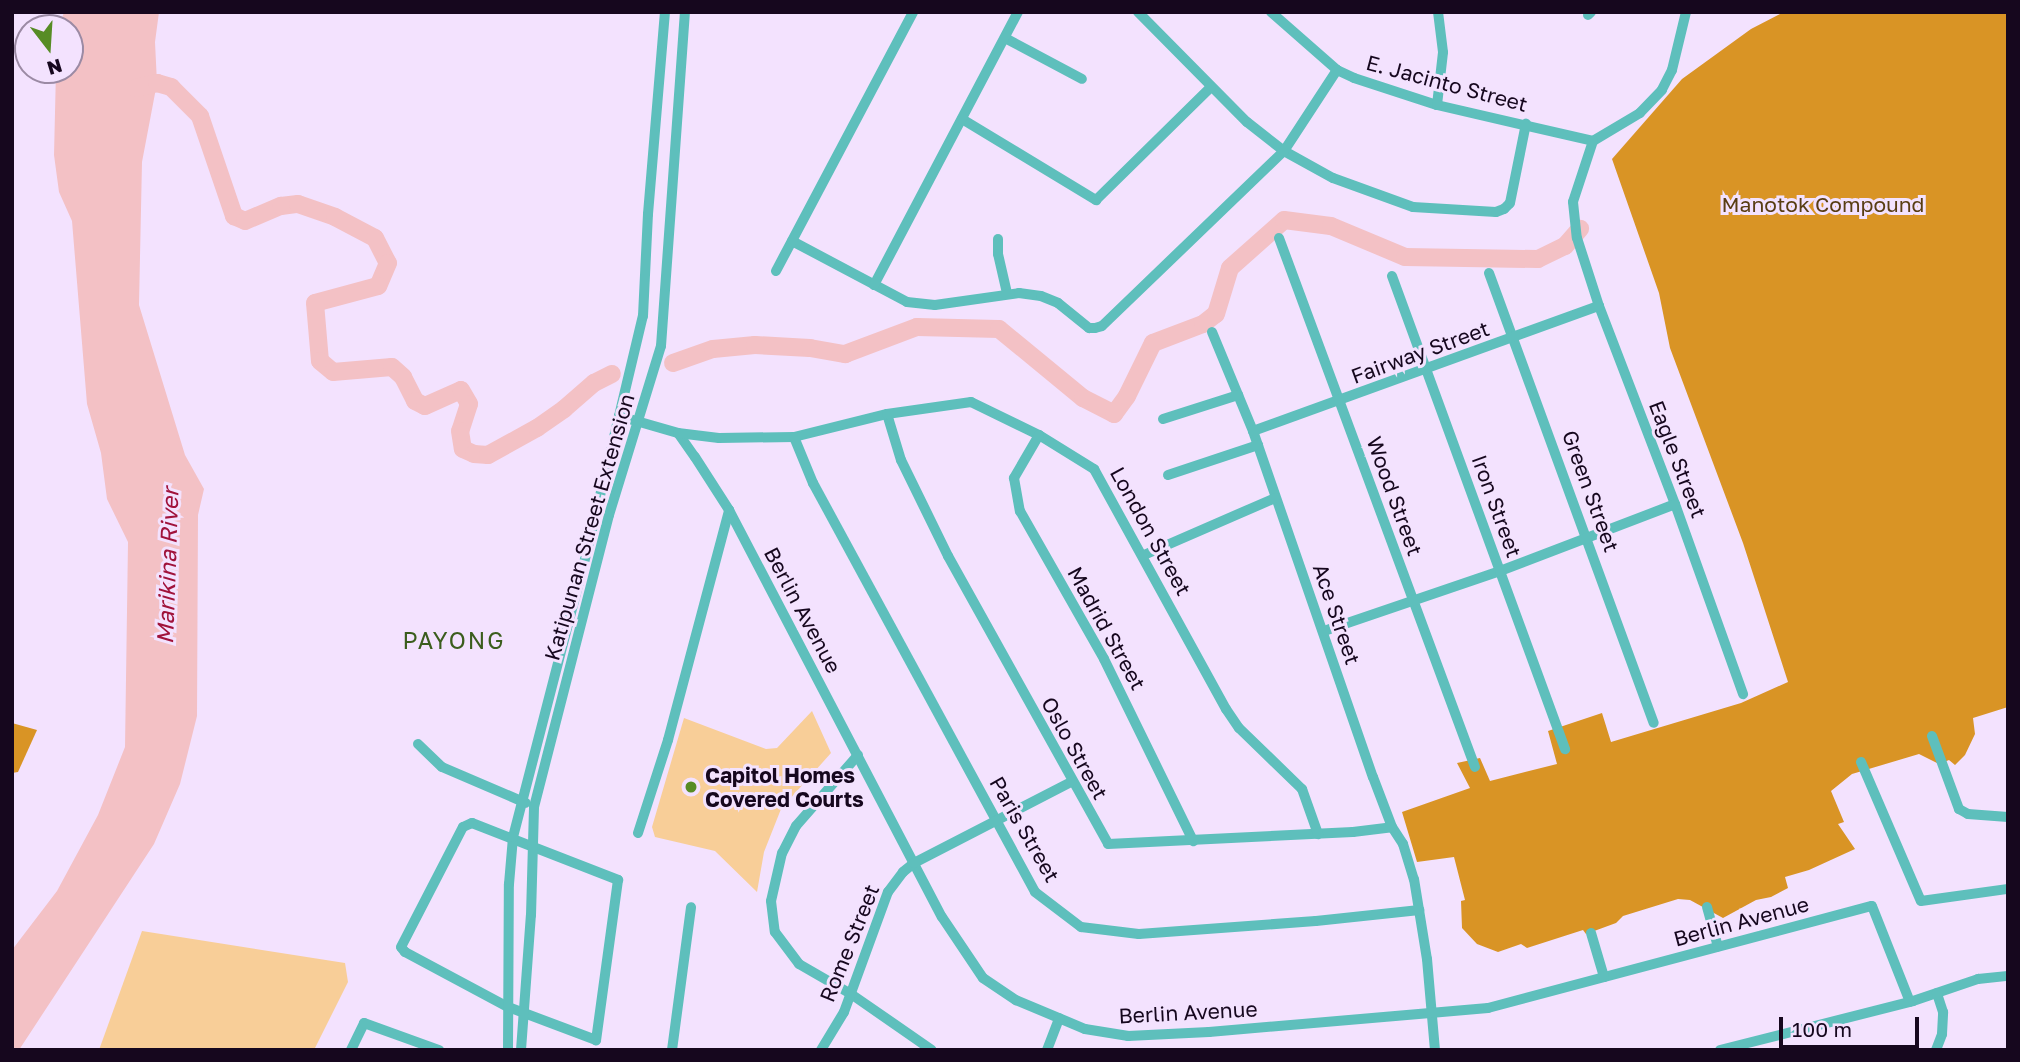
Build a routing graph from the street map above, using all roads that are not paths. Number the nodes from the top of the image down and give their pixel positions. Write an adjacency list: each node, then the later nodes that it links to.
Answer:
1 (665, 12): 32 (street, Katipunan Street Extension)
2 (685, 12): 34 (street, Katipunan Street Extension)
3 (913, 12): 20 (street)
4 (1018, 12): 9 (street)
5 (1138, 12): 12 (street)
6 (1271, 12): 10 (street, E. Jacinto Street)
7 (1438, 12): 13 (street)
8 (1686, 12): 16 (street)
9 (1004, 38): 11 (street); 14 (street)
10 (1337, 70): 13 (street, E. Jacinto Street); 17 (street)
11 (1082, 79)
12 (1210, 87): 14 (street); 17 (street)
13 (1437, 104): 15 (street, E. Jacinto Street)
14 (962, 119): 24 (street)
15 (1526, 124): 16 (street, E. Jacinto Street); 17 (street)
16 (1593, 141): 26 (street, Eagle Street)
17 (1284, 151): 25 (street)
18 (1279, 238): 31 (street, Wood Street)
19 (998, 239): 25 (street)
20 (792, 242): 21 (street); 24 (street)
21 (776, 271)
22 (1489, 273): 28 (street, Green Street)
23 (1392, 276): 29 (street, Iron Street)
24 (874, 285): 25 (street)
25 (1007, 292)
26 (1599, 306): 28 (street, Fairway Street); 45 (street, Eagle Street)
27 (1212, 332): 30 (street, Ace Street)
28 (1515, 338): 29 (street, Fairway Street); 47 (street, Green Street)
29 (1426, 370): 31 (street, Fairway Street); 49 (street, Iron Street)
30 (1238, 395): 35 (street); 36 (street, Ace Street)
31 (1340, 401): 36 (street, Fairway Street); 50 (street, Wood Street)
32 (620, 413): 34 (street); 52 (street, Katipunan Street Extension)
33 (887, 414): 38 (street, London Street); 40 (street, London Street); 62 (street, Oslo Street)
34 (638, 418): 37 (street); 53 (street, Katipunan Street Extension)
35 (1163, 419)
36 (1253, 431): 41 (street, Ace Street)
37 (678, 433): 39 (street, London Street); 42 (street, Berlin Avenue)
38 (1039, 435): 48 (street, London Street); 71 (street, Madrid Street)
39 (708, 436): 40 (street, London Street); 42 (street)
40 (794, 437): 66 (street, Paris Street)
41 (1258, 445): 43 (street); 44 (street, Ace Street)
42 (695, 457): 46 (street, Berlin Avenue)
43 (1168, 475)
44 (1275, 498): 48 (street); 51 (street, Ace Street)
45 (1675, 504): 47 (street); 54 (street, Eagle Street)
46 (729, 510): 59 (street, Berlin Avenue); 68 (street)
47 (1587, 536): 49 (street); 55 (street, Green Street)
48 (1144, 555): 69 (street, London Street)
49 (1500, 571): 50 (street); 58 (street, Iron Street)
50 (1414, 602): 51 (street); 61 (street, Wood Street)
51 (1324, 631): 67 (street, Ace Street)
52 (563, 644): 53 (street); 63 (street, Katipunan Street Extension)
53 (575, 647): 64 (street, Katipunan Street Extension)
54 (1743, 694)
55 (1654, 723)
56 (1932, 736): 65 (street)
57 (418, 744): 63 (street)
58 (1565, 749)
59 (858, 755): 73 (street, Berlin Avenue); 83 (street)
60 (1861, 762): 74 (street)
61 (1475, 766)
62 (1071, 782): 66 (street, Rome Street); 71 (street, Oslo Street)
63 (522, 802): 64 (street); 70 (street, Katipunan Street Extension)
64 (534, 807): 72 (street, Katipunan Street Extension)
65 (2008, 817)
66 (997, 821): 73 (street, Rome Street); 77 (street, Paris Street)
67 (1392, 827): 69 (street, Oslo Street); 77 (street, Ace Street)
68 (638, 833)
69 (1318, 834): 71 (street, Oslo Street)
70 (513, 837): 72 (street); 85 (street, Katipunan Street Extension); 85 (street)
71 (1193, 841)
72 (533, 847): 86 (street, Katipunan Street Extension); 86 (street)
73 (914, 863): 83 (street, Rome Street); 88 (street, Berlin Avenue)
74 (2008, 889)
75 (691, 907): 93 (street)
76 (1707, 907): 79 (street)
77 (1419, 910): 87 (street, Ace Street)
78 (1591, 933): 81 (street)
79 (1718, 947): 81 (street, Berlin Avenue); 84 (street, Berlin Avenue)
80 (2008, 976): 82 (street)
81 (1604, 977): 87 (street, Berlin Avenue)
82 (1937, 993): 84 (street); 99 (street)
83 (851, 994): 94 (street, Rome Street); 95 (street)
84 (1910, 1002): 98 (street)
85 (508, 1007): 86 (street); 91 (street, Katipunan Street Extension)
86 (523, 1011): 92 (street, Katipunan Street Extension)
87 (1433, 1013): 88 (street, Berlin Avenue); 97 (street, Ace Street)
88 (1059, 1018): 96 (street)
89 (437, 1049): 90 (street)
90 (351, 1050)
91 (508, 1050)
92 (521, 1050)
93 (672, 1050)
94 (821, 1050)
95 (932, 1050)
96 (1047, 1050)
97 (1435, 1050)
98 (1720, 1050)
99 (1936, 1050)

